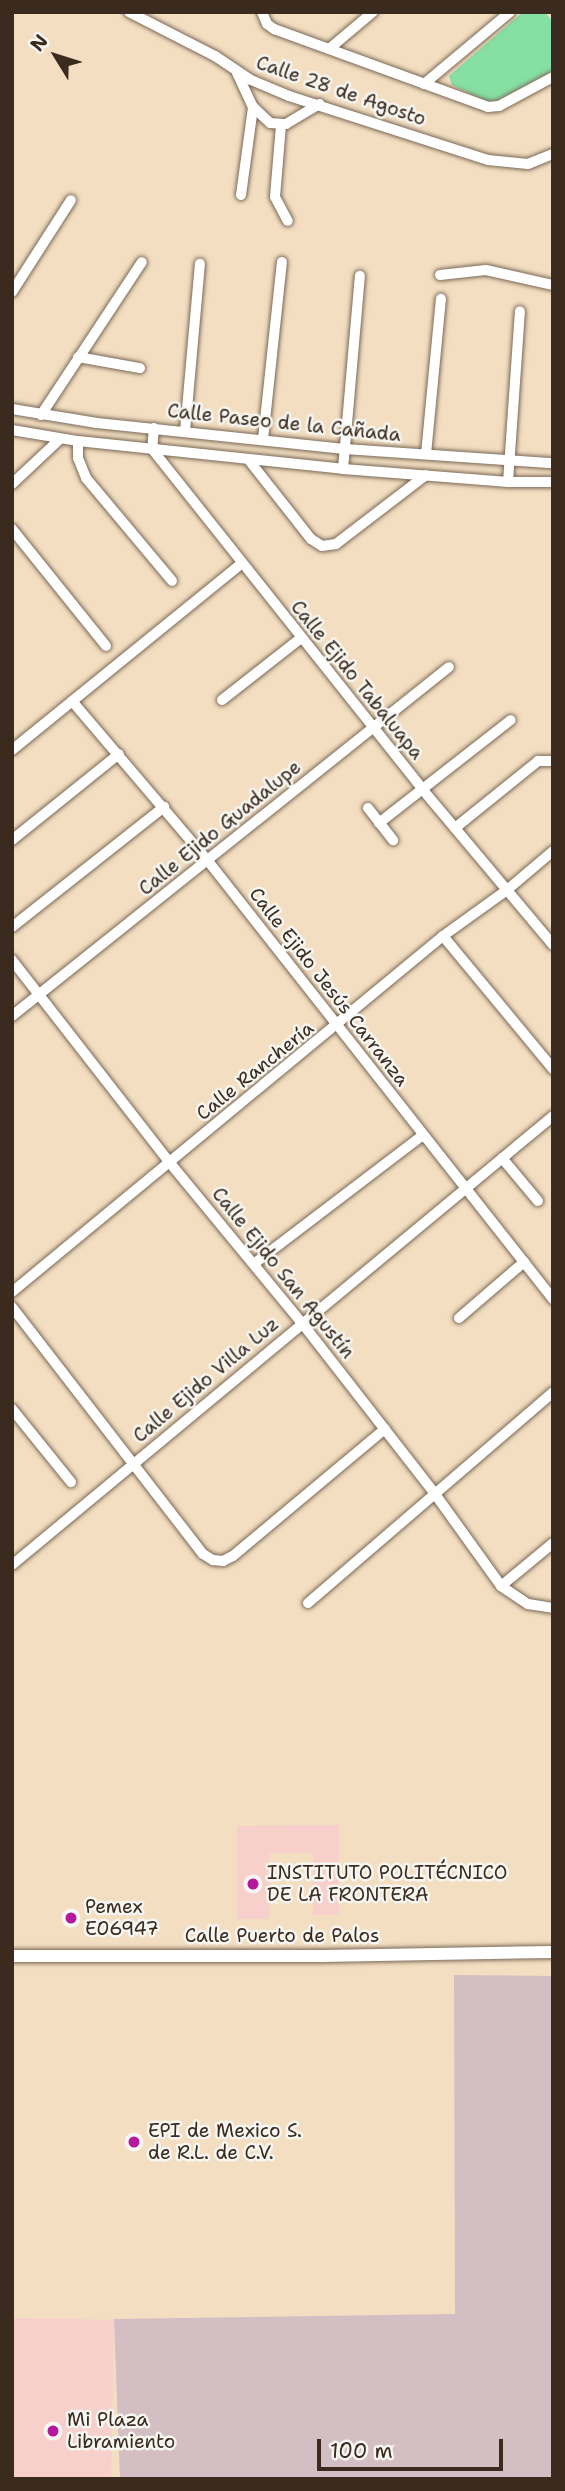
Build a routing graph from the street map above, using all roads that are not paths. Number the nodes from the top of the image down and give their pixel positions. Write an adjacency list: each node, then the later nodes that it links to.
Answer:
1 (129, 12): 6 (street, Calle 28 de Agosto)
2 (262, 12): 5 (street)
3 (373, 12): 5 (street)
4 (510, 12): 8 (street)
5 (329, 49): 8 (street)
6 (237, 73): 9 (street, Calle 28 de Agosto); 10 (street)
7 (553, 77): 8 (street)
8 (424, 84)
9 (319, 104): 11 (street); 12 (street, Calle 28 de Agosto)
10 (253, 107): 11 (street); 13 (street)
11 (281, 125): 15 (street)
12 (553, 155)
13 (241, 195)
14 (71, 200): 22 (street)
15 (288, 221)
16 (282, 261): 33 (street)
17 (142, 262): 25 (street)
18 (200, 264): 31 (street)
19 (440, 275): 21 (street)
20 (359, 276): 36 (street)
21 (553, 285)
22 (12, 292)
23 (441, 299): 37 (street)
24 (520, 311): 39 (street)
25 (78, 357): 26 (street); 28 (street)
26 (140, 368)
27 (12, 410): 28 (street, Calle Paseo de la Cañada)
28 (41, 415): 29 (street, Calle Paseo de la Cañada)
29 (154, 428): 31 (street, Calle Paseo de la Cañada); 35 (street)
30 (12, 430): 32 (street, Calle Paseo de la Cañada)
31 (186, 431): 33 (street, Calle Paseo de la Cañada)
32 (61, 439): 34 (street, Calle Paseo de la Cañada); 45 (street)
33 (262, 439): 36 (street, Calle Paseo de la Cañada)
34 (78, 441): 35 (street, Calle Paseo de la Cañada); 48 (street)
35 (152, 449): 38 (street, Calle Paseo de la Cañada); 47 (street, Calle Ejido Tabaluapa)
36 (345, 449): 37 (street, Calle Paseo de la Cañada); 41 (street)
37 (426, 454): 39 (street, Calle Paseo de la Cañada)
38 (248, 458): 41 (street, Calle Paseo de la Cañada); 42 (street)
39 (509, 460): 40 (street, Calle Paseo de la Cañada); 43 (street)
40 (553, 463)
41 (342, 469): 42 (street, Calle Paseo de la Cañada)
42 (426, 475): 43 (street, Calle Paseo de la Cañada)
43 (508, 482): 44 (street, Calle Paseo de la Cañada)
44 (553, 482)
45 (12, 484)
46 (12, 529): 50 (street)
47 (242, 563): 49 (street, Calle Ejido Tabaluapa); 53 (street)
48 (172, 580)
49 (301, 638): 52 (street); 55 (street, Calle Ejido Tabaluapa)
50 (106, 646)
51 (449, 667): 55 (street, Calle Ejido Guadalupe)
52 (222, 700)
53 (72, 701): 56 (street); 57 (street, Calle Ejido Jesús Carranza)
54 (511, 720): 59 (street)
55 (373, 728): 59 (street, Calle Ejido Tabaluapa); 67 (street, Calle Ejido Guadalupe)
56 (12, 750)
57 (119, 754): 60 (street, Calle Ejido Jesús Carranza); 64 (street)
58 (553, 761): 63 (street)
59 (423, 790): 62 (street); 63 (street, Calle Ejido Tabaluapa)
60 (164, 807): 67 (street, Calle Ejido Jesús Carranza); 69 (street)
61 (368, 808): 62 (street)
62 (379, 823): 65 (street)
63 (455, 828): 68 (street, Calle Ejido Tabaluapa)
64 (12, 840)
65 (393, 840)
66 (553, 851): 68 (street, Calle Ranchería)
67 (208, 861): 73 (street, Calle Ejido Guadalupe); 75 (street, Calle Ejido Jesús Carranza)
68 (507, 890): 70 (street, Calle Ranchería); 71 (street, Calle Ejido Tabaluapa)
69 (12, 927)
70 (443, 936): 75 (street, Calle Ranchería); 76 (street)
71 (553, 945)
72 (12, 960): 73 (street, Calle Ejido San Agustín)
73 (40, 994): 74 (street, Calle Ejido Guadalupe); 80 (street, Calle Ejido San Agustín)
74 (12, 1016)
75 (338, 1025): 78 (street, Calle Ejido Jesús Carranza); 80 (street, Calle Ranchería)
76 (553, 1069)
77 (553, 1116): 79 (street, Calle Ejido Villa Luz)
78 (423, 1135): 81 (street, Calle Ejido Jesús Carranza); 84 (street)
79 (502, 1158): 81 (street, Calle Ejido Villa Luz); 82 (street)
80 (170, 1163): 84 (street, Calle Ejido San Agustín); 85 (street, Calle Ranchería)
81 (464, 1189): 83 (street, Calle Ejido Jesús Carranza); 89 (street, Calle Ejido Villa Luz)
82 (538, 1201)
83 (524, 1262): 86 (street, Calle Ejido Jesús Carranza); 88 (street)
84 (255, 1263): 89 (street, Calle Ejido San Agustín)
85 (12, 1292)
86 (553, 1299)
87 (12, 1307): 93 (street)
88 (459, 1318)
89 (302, 1323): 92 (street, Calle Ejido San Agustín); 93 (street, Calle Ejido Villa Luz)
90 (553, 1392): 95 (street)
91 (12, 1409): 94 (street)
92 (385, 1429): 93 (street); 95 (street, Calle Ejido San Agustín)
93 (134, 1462): 97 (street, Calle Ejido Villa Luz)
94 (71, 1482)
95 (435, 1494): 98 (street, Calle Ejido San Agustín); 99 (street)
96 (553, 1543): 98 (street)
97 (12, 1565)
98 (501, 1586): 100 (street, Calle Ejido San Agustín)
99 (308, 1603)
100 (553, 1608)
101 (553, 1952): 102 (street, Calle Puerto de Palos)
102 (12, 1955)

